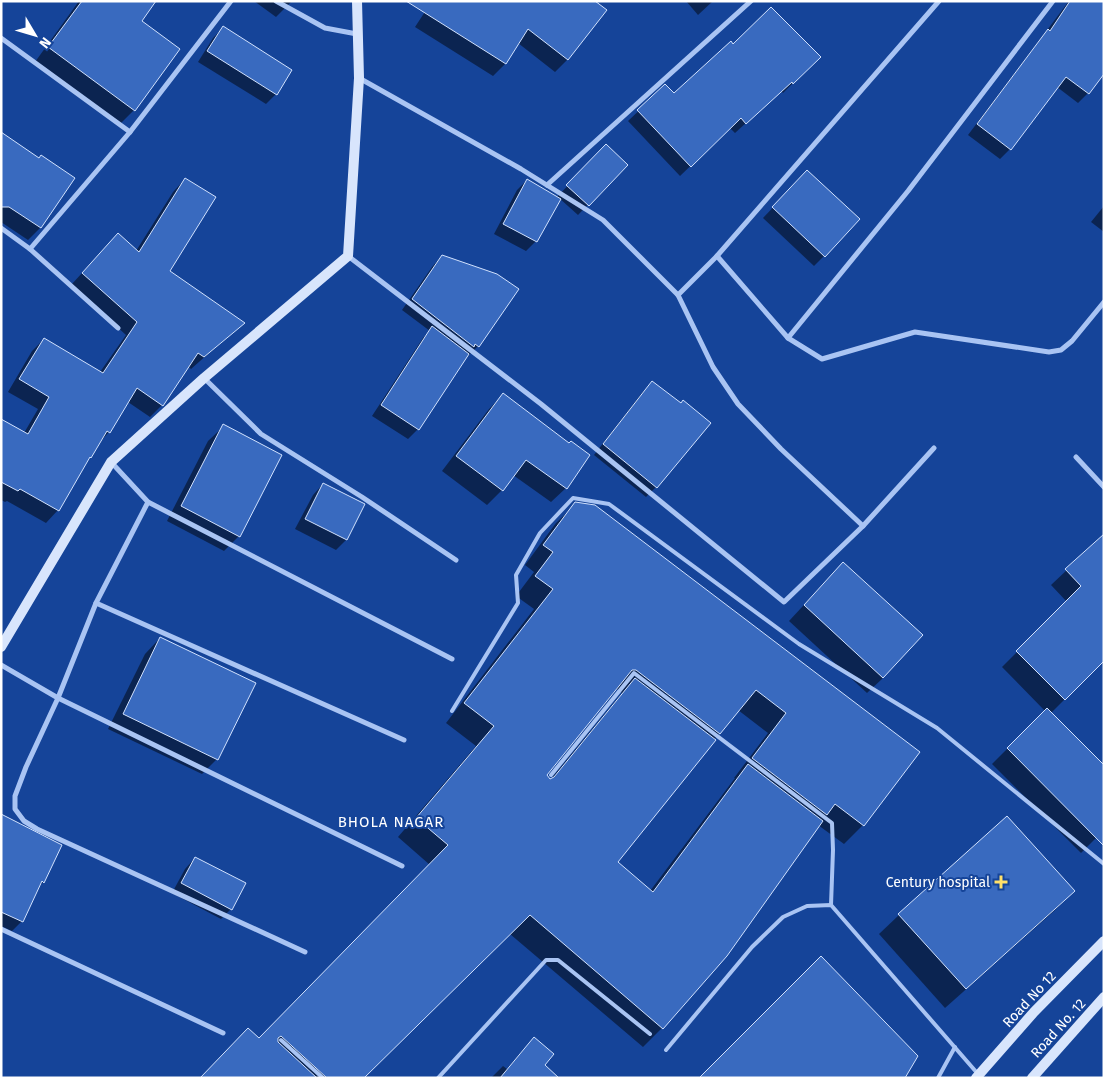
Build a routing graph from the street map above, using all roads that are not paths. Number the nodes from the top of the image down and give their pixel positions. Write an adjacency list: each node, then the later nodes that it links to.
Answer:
1 (231, 1): 10 (street)
2 (276, 1): 7 (street)
3 (357, 1): 7 (street)
4 (751, 1): 11 (street)
5 (938, 1): 15 (street)
6 (1053, 1): 19 (street)
7 (358, 34): 9 (street)
8 (1, 38): 10 (street)
9 (359, 78): 11 (street); 14 (street)
10 (130, 132): 13 (street)
11 (547, 185): 16 (street)
12 (1, 228): 13 (street)
13 (30, 249): 18 (street)
14 (348, 256): 20 (street); 26 (street)
15 (717, 256): 16 (street); 19 (street)
16 (678, 294): 26 (street)
17 (1104, 302): 19 (street)
18 (118, 328)
19 (788, 338)
20 (204, 378): 23 (street); 27 (street)
21 (934, 448): 26 (street)
22 (1076, 457): 24 (street)
23 (110, 462): 25 (street); 29 (street)
24 (1104, 487)
25 (148, 502): 28 (street); 30 (street)
26 (863, 526)
27 (456, 560)
28 (96, 603): 32 (street); 34 (street)
29 (1, 647)
30 (452, 659)
31 (1, 665): 32 (street)
32 (58, 698): 37 (street); 41 (street)
33 (452, 712): 36 (lane)
34 (404, 740)
35 (552, 775): 38 (lane)
36 (1104, 864)
37 (402, 866)
38 (831, 905): 46 (lane); 47 (lane)
39 (1, 929): 43 (street)
40 (1104, 940): 48 (street, Road No 12)
41 (305, 952)
42 (1104, 997): 52 (street, Road No. 12)
43 (223, 1033)
44 (650, 1034): 50 (lane)
45 (281, 1040): 49 (lane)
46 (955, 1047): 48 (lane); 51 (lane)
47 (666, 1050)
48 (977, 1076)
49 (323, 1078)
50 (438, 1078)
51 (938, 1078)
52 (1032, 1078)

